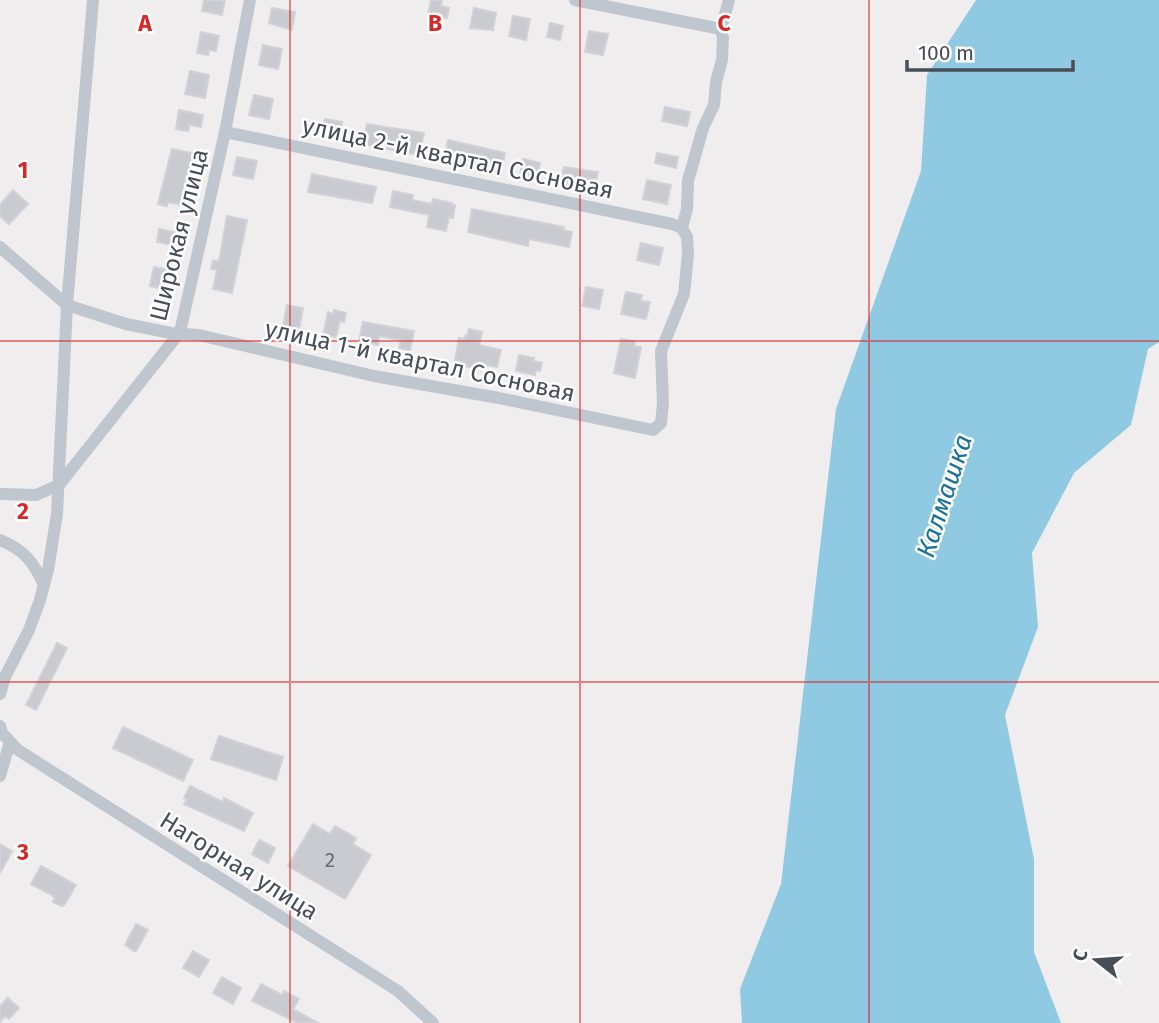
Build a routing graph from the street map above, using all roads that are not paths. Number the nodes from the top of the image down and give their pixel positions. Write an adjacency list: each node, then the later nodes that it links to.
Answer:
1 (93, 0): 9 (street)
2 (250, 0): 6 (street, Широкая улица)
3 (575, 0): 5 (street)
4 (729, 0): 5 (street)
5 (721, 29): 7 (street)
6 (225, 132): 7 (street, улица 2-й квартал Сосновая); 10 (street, Широкая улица)
7 (682, 228): 10 (street, улица 1-й квартал Сосновая)
8 (0, 247): 9 (street)
9 (67, 305): 10 (street, улица 1-й квартал Сосновая); 11 (street)
10 (180, 332): 11 (street, Широкая улица)
11 (59, 485): 12 (street); 14 (street)
12 (0, 494)
13 (0, 541): 14 (street)
14 (44, 585): 15 (street)
15 (0, 694)
16 (7, 739): 17 (street); 18 (street, Нагорная улица)
17 (0, 776)
18 (433, 1023)

